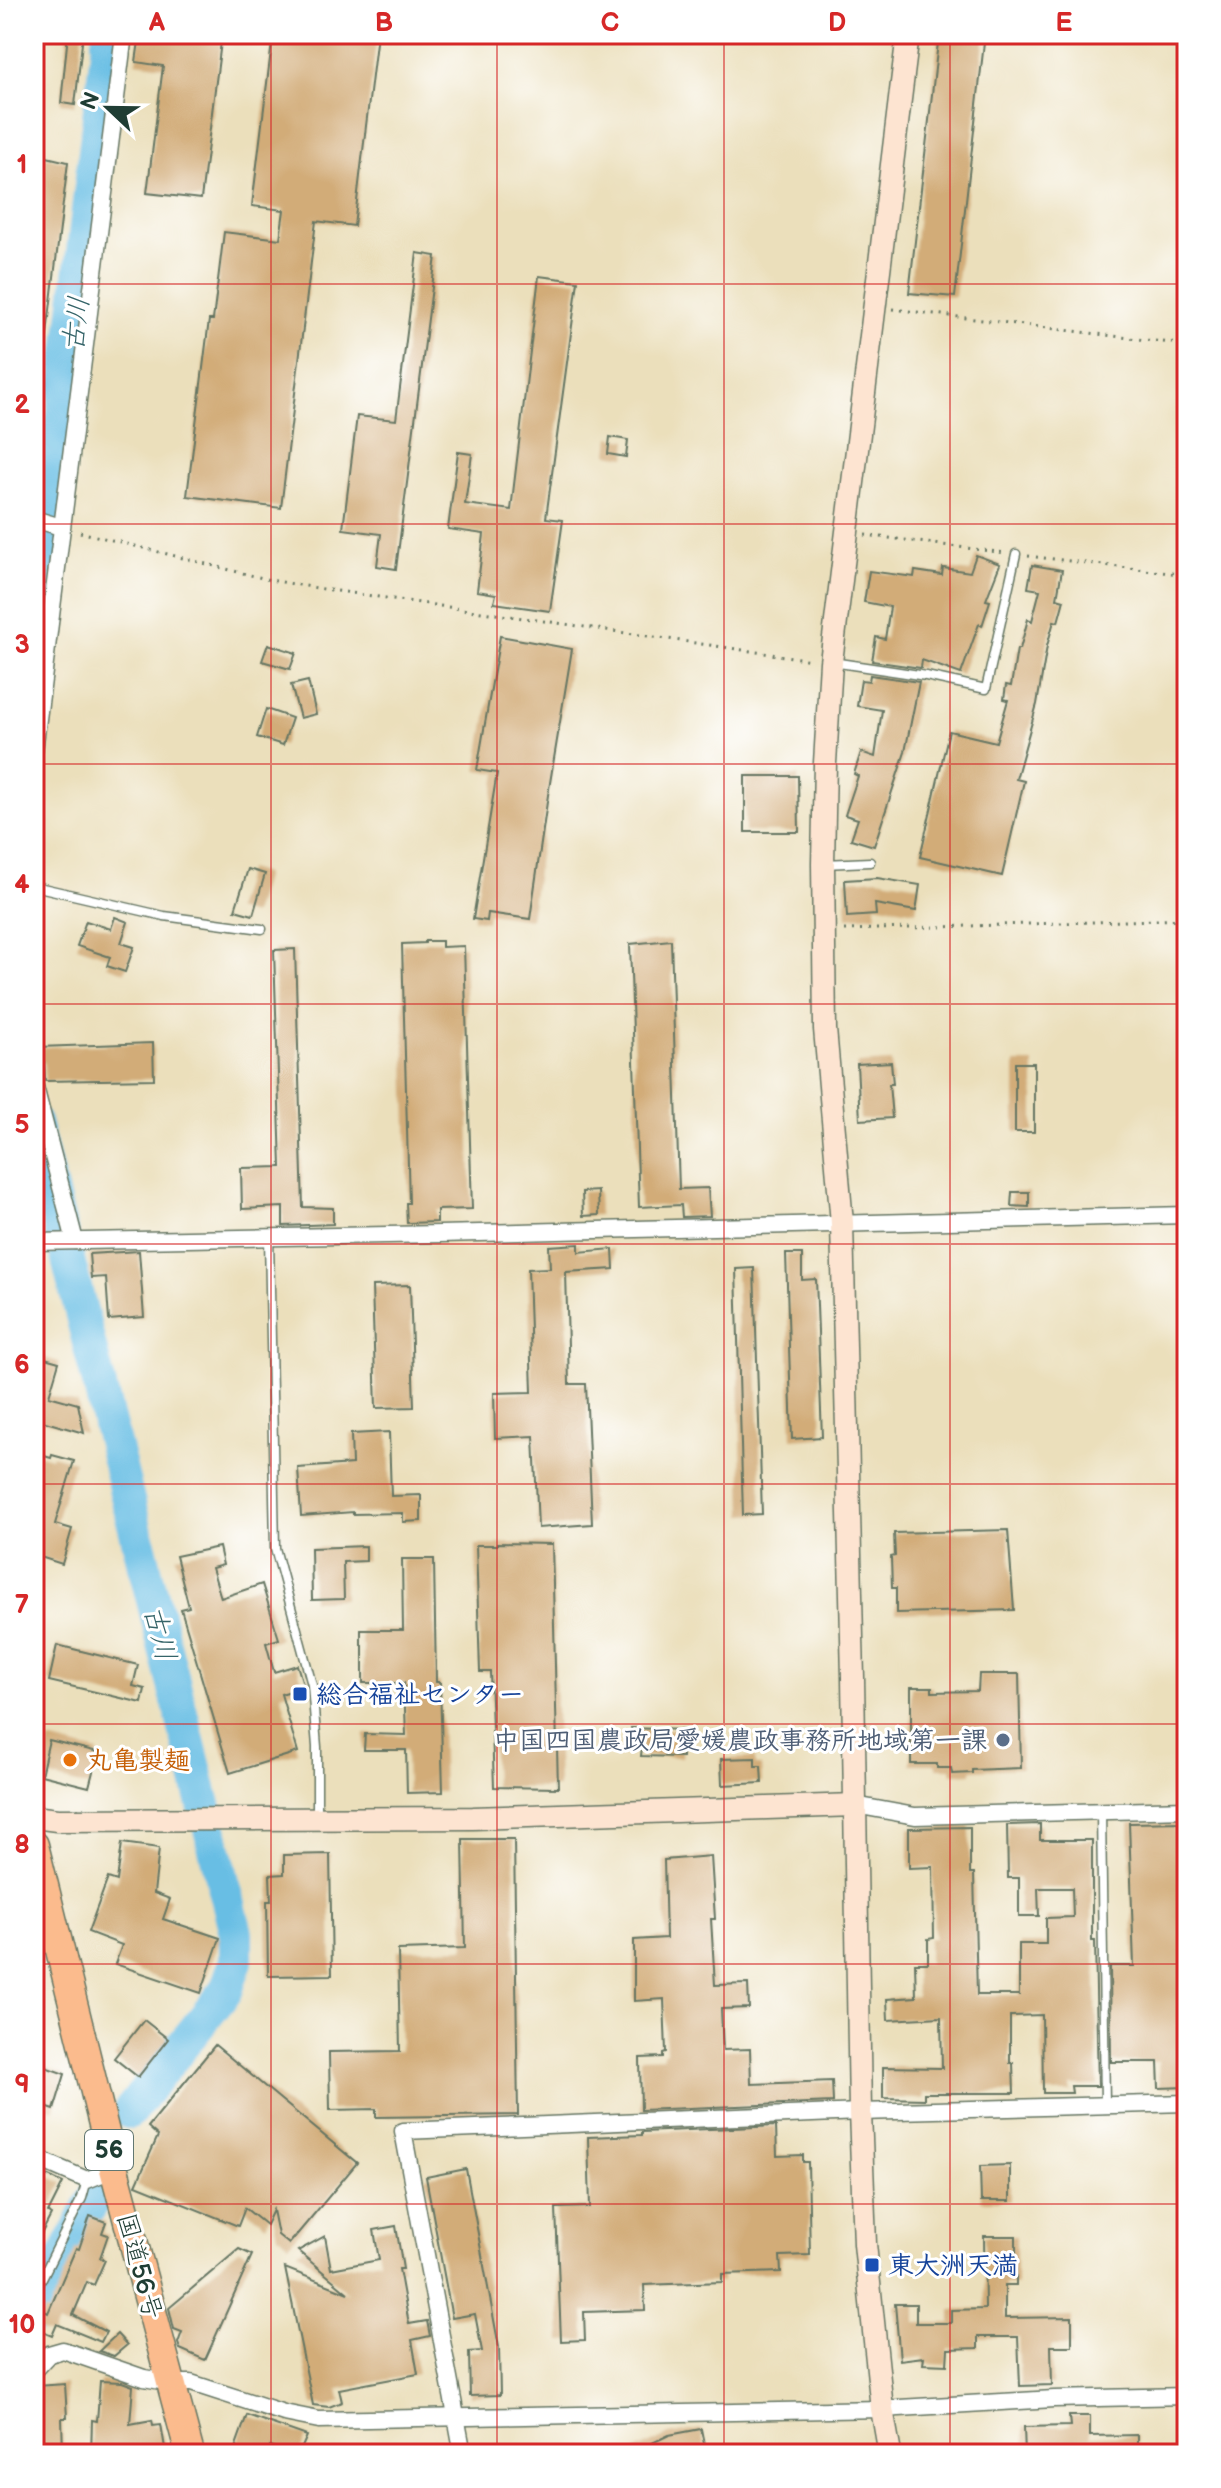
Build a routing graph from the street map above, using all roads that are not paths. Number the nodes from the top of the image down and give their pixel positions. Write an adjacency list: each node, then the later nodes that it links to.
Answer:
1 (124, 34): 4 (street)
2 (908, 34): 6 (street)
3 (34, 519): 4 (street)
4 (57, 527): 7 (street)
5 (1016, 554): 6 (lane)
6 (831, 662): 9 (street)
7 (34, 751)
8 (870, 862): 9 (lane)
9 (823, 864): 14 (street)
10 (34, 886): 11 (lane)
11 (262, 929)
12 (34, 1083): 16 (street)
13 (1187, 1215): 14 (street)
14 (842, 1223): 15 (street); 18 (street)
15 (269, 1237): 16 (street); 22 (lane)
16 (72, 1241): 17 (street)
17 (40, 1242)
18 (855, 1805): 20 (street); 22 (street); 26 (street)
19 (1187, 1809): 20 (street)
20 (1101, 1811): 25 (lane)
21 (34, 1817): 22 (street)
22 (317, 1818)
23 (34, 1845): 28 (highway, 国道56号 / 56)
24 (1187, 2103): 25 (street)
25 (1105, 2104): 26 (street)
26 (860, 2112): 35 (street); 36 (street)
27 (34, 2157): 29 (street)
28 (114, 2169): 29 (street); 33 (highway, 国道56号 / 56)
29 (87, 2180): 30 (lane)
30 (37, 2283): 31 (lane)
31 (34, 2293)
32 (34, 2370): 33 (street)
33 (172, 2383): 36 (street); 37 (highway, 国道56号 / 56)
34 (1187, 2396): 35 (street)
35 (882, 2409): 36 (street); 39 (street)
36 (456, 2418): 38 (street)
37 (190, 2454)
38 (463, 2454)
39 (890, 2454)

